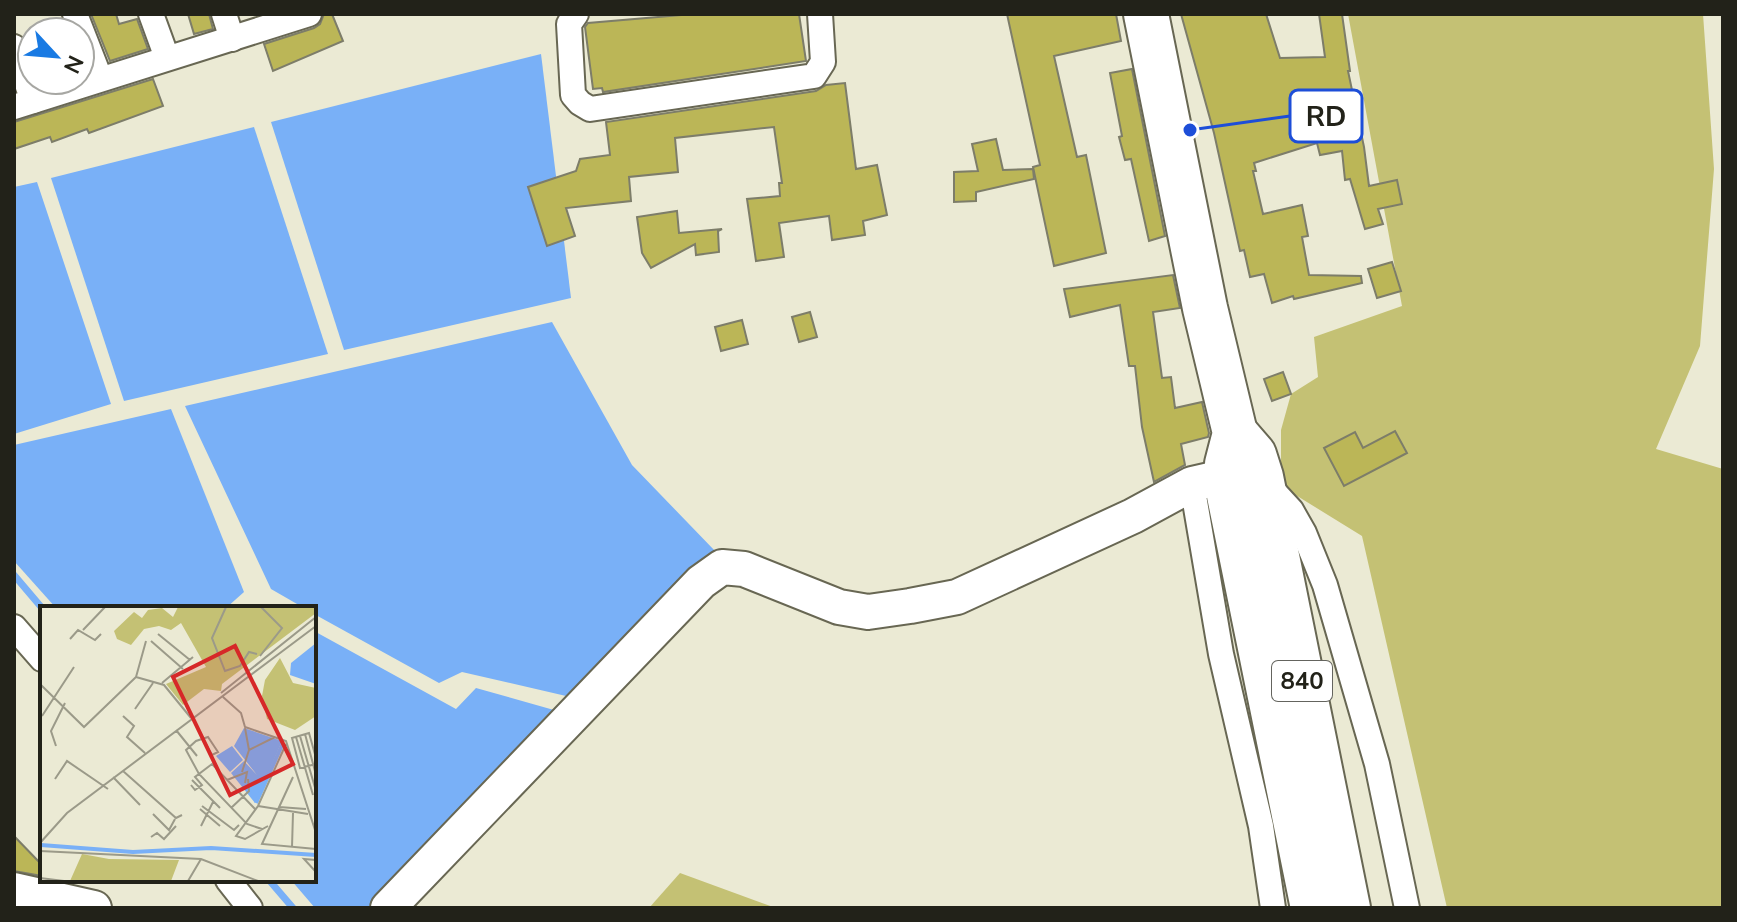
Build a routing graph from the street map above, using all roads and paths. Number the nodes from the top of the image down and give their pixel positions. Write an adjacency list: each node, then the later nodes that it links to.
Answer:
1 (75, 14): 11 (street)
2 (151, 14): 10 (street)
3 (224, 14): 8 (street)
4 (576, 14): 5 (street)
5 (820, 14)
6 (1146, 14): 13 (highway, 840)
7 (301, 15): 8 (street)
8 (232, 39): 10 (street)
9 (14, 47): 12 (street)
10 (167, 58): 11 (street)
11 (100, 78): 12 (street)
12 (23, 104)
13 (1227, 479): 20 (street); 21 (street); 22 (highway, 840); 23 (highway, 840); 24 (street)
14 (14, 627): 15 (street)
15 (40, 657)
16 (230, 882): 19 (street)
17 (14, 890): 18 (street)
18 (94, 908)
19 (250, 908)
20 (388, 908)
21 (1273, 908)
22 (1313, 908)
23 (1348, 908)
24 (1407, 908)

